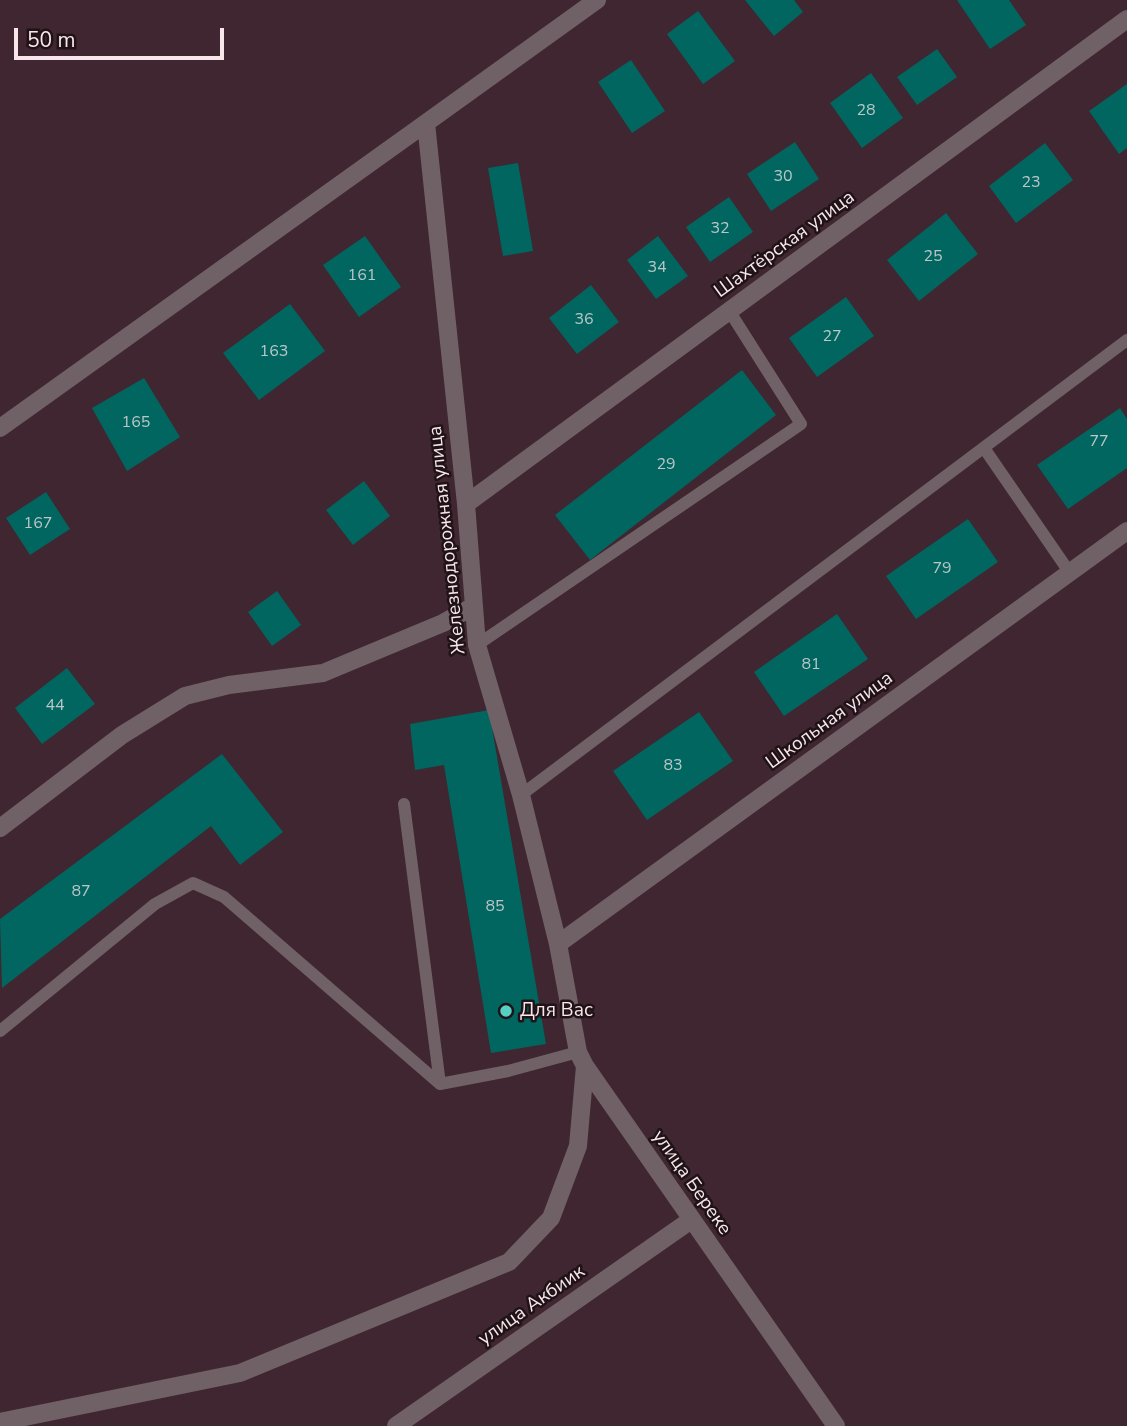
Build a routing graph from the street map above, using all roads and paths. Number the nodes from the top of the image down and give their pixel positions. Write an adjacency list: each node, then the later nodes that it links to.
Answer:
1 (597, 0): 3 (street)
2 (1127, 19): 4 (street, Шахтёрская улица)
3 (426, 123): 6 (street); 8 (street, Железнодорожная улица)
4 (730, 312): 8 (street, Шахтёрская улица); 12 (lane)
5 (1127, 340): 7 (lane)
6 (0, 428)
7 (984, 448): 10 (lane); 13 (lane)
8 (466, 504): 11 (street, Железнодорожная улица)
9 (1127, 531): 10 (street, Школьная улица)
10 (1070, 573): 16 (street, Школьная улица)
11 (474, 606): 12 (street, Железнодорожная улица); 15 (street)
12 (477, 645): 13 (street, Железнодорожная улица)
13 (521, 795): 16 (street, Железнодорожная улица)
14 (404, 804): 19 (lane)
15 (0, 828)
16 (558, 944): 18 (street, улица Береке)
17 (0, 1031): 19 (lane)
18 (581, 1059): 19 (lane); 20 (street, улица Береке); 21 (street)
19 (440, 1084)
20 (691, 1220): 22 (street, улица Акбиик); 23 (street, улица Береке)
21 (0, 1422)
22 (396, 1426)
23 (836, 1426)

